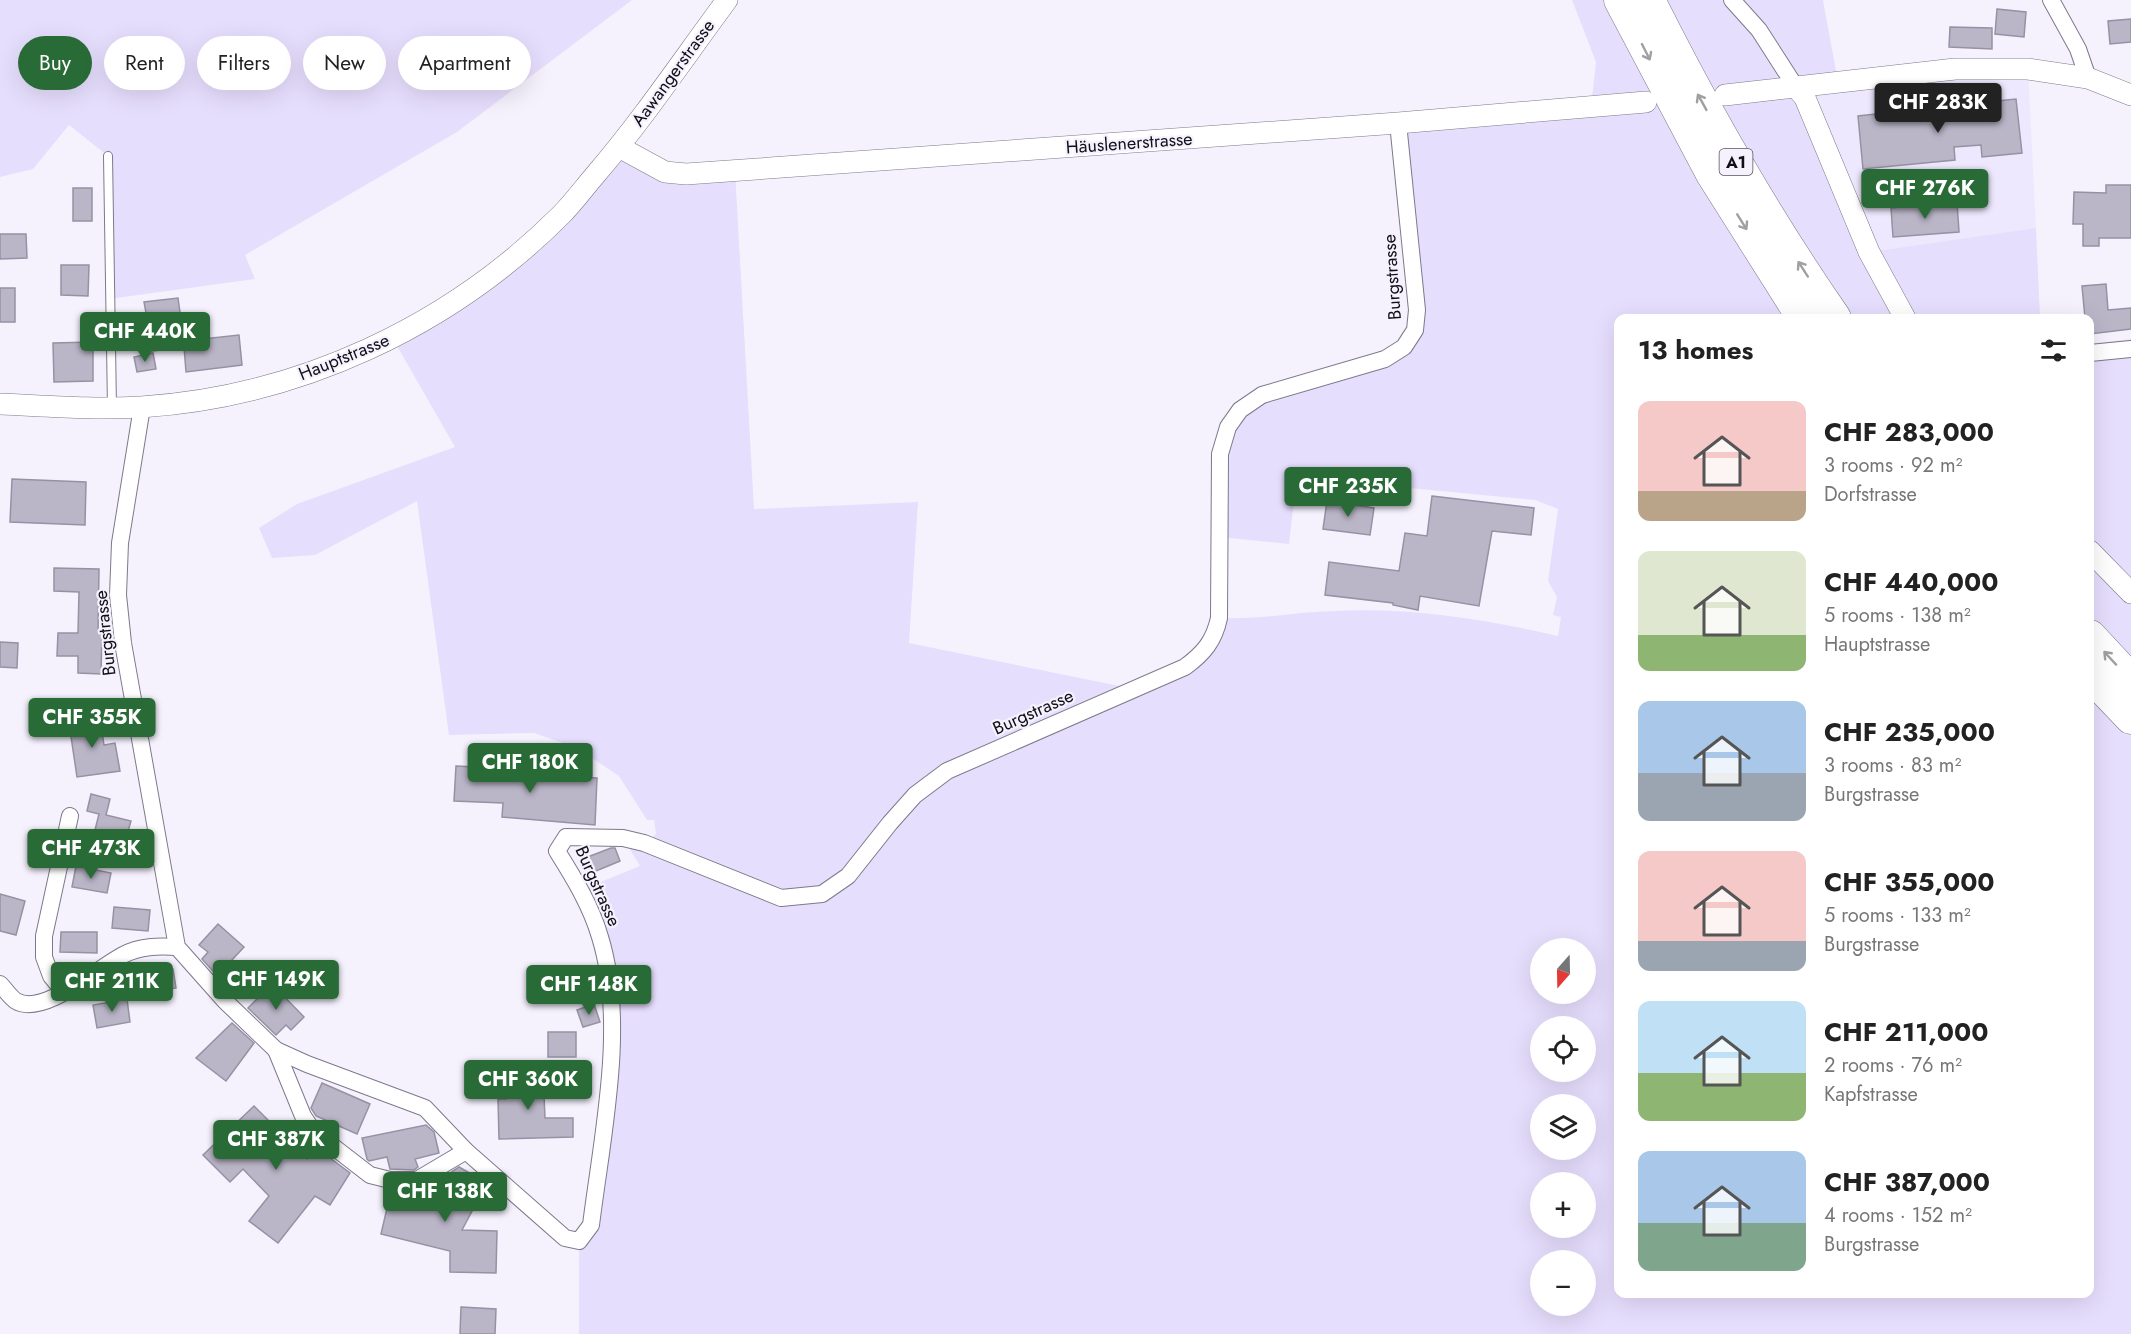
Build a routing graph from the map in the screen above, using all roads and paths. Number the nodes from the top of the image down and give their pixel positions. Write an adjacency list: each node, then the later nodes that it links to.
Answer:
1 (727, 0): 12 (street, Aawangerstrasse)
2 (1620, 0): 14 (highway, A1, one-way to 14)
3 (1649, 0): 15 (highway, A1, one-way to 3)
4 (1732, 0): 7 (street)
5 (2051, 0): 6 (street)
6 (2088, 78): 7 (street); 9 (street)
7 (1795, 86): 8 (street); 16 (street)
8 (1725, 95)
9 (2131, 95)
10 (1646, 102): 11 (street, Häuslenerstrasse)
11 (1398, 123): 12 (street, Häuslenerstrasse); 33 (street, Burgstrasse)
12 (619, 147): 20 (street, Hauptstrasse)
13 (108, 156): 21 (lane)
14 (1800, 314)
15 (1832, 314)
16 (1903, 314)
17 (2131, 350): 18 (street)
18 (2094, 353)
19 (0, 404): 21 (street, Hauptstrasse)
20 (142, 407): 21 (street, Hauptstrasse); 29 (street, Burgstrasse)
21 (112, 409)
22 (2094, 555): 23 (street)
23 (2131, 593)
24 (2094, 640): 26 (highway, one-way to 24)
25 (2094, 679): 27 (highway)
26 (2131, 680)
27 (2131, 718)
28 (70, 816): 31 (street)
29 (177, 947): 31 (street); 32 (street, Burgstrasse)
30 (0, 984): 31 (street)
31 (64, 992)
32 (276, 1050): 33 (street, Burgstrasse); 33 (street)
33 (466, 1151)

